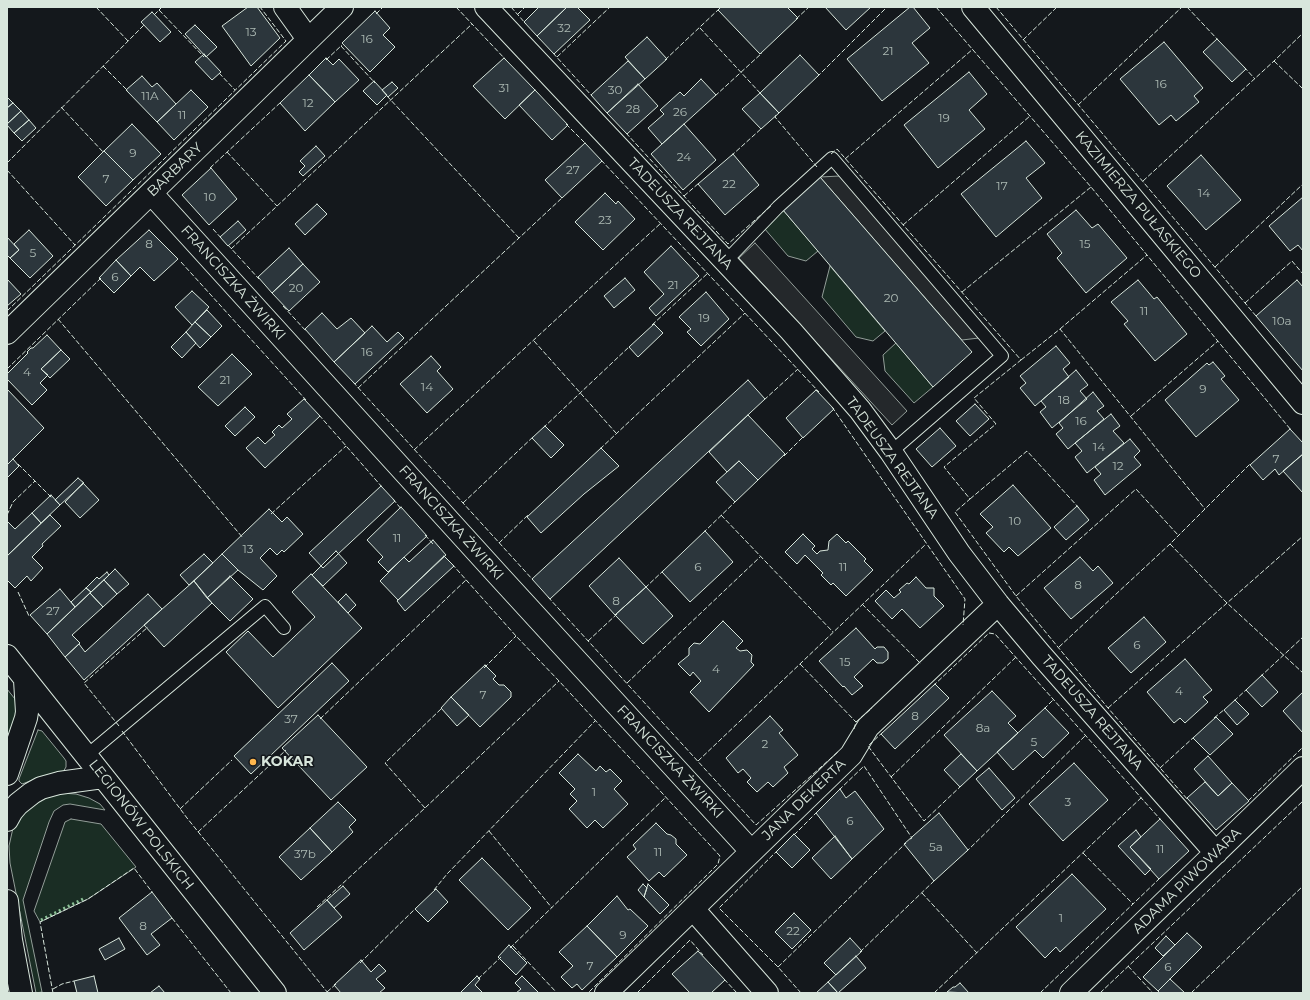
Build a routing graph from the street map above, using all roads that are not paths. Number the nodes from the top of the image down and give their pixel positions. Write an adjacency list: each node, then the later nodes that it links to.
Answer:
1 (285, 7): 5 (street)
2 (342, 7): 5 (street, BARBARY)
3 (486, 7): 7 (street, TADEUSZA REJTANA)
4 (973, 7): 9 (street, KAZIMIERZA PUŁASKIEGO)
5 (308, 39): 6 (street, BARBARY)
6 (152, 194): 8 (street, BARBARY); 20 (street, FRANCISZKA ŻWIRKI)
7 (725, 262): 10 (street, TADEUSZA REJTANA); 10 (lane)
8 (7, 333)
9 (1303, 403)
10 (891, 452): 11 (street, TADEUSZA REJTANA)
11 (998, 604): 20 (street, JANA DEKERTA); 21 (street, TADEUSZA REJTANA)
12 (284, 628): 15 (lane)
13 (7, 656): 14 (street, LEGIONÓW POLSKICH)
14 (16, 677): 15 (street, LEGIONÓW POLSKICH); 17 (street)
15 (86, 756): 18 (street, LEGIONÓW POLSKICH)
16 (1303, 768): 21 (street, ADAMA PIWOWARA)
17 (7, 774)
18 (103, 777): 19 (street); 26 (street, LEGIONÓW POLSKICH)
19 (7, 820)
20 (751, 850): 23 (street, JANA DEKERTA)
21 (1216, 854): 29 (street, ADAMA PIWOWARA)
22 (7, 901): 24 (street)
23 (693, 909): 27 (street, JANA DEKERTA); 28 (street)
24 (9, 933): 25 (street)
25 (21, 993)
26 (274, 993)
27 (606, 993)
28 (767, 993)
29 (1071, 993)

